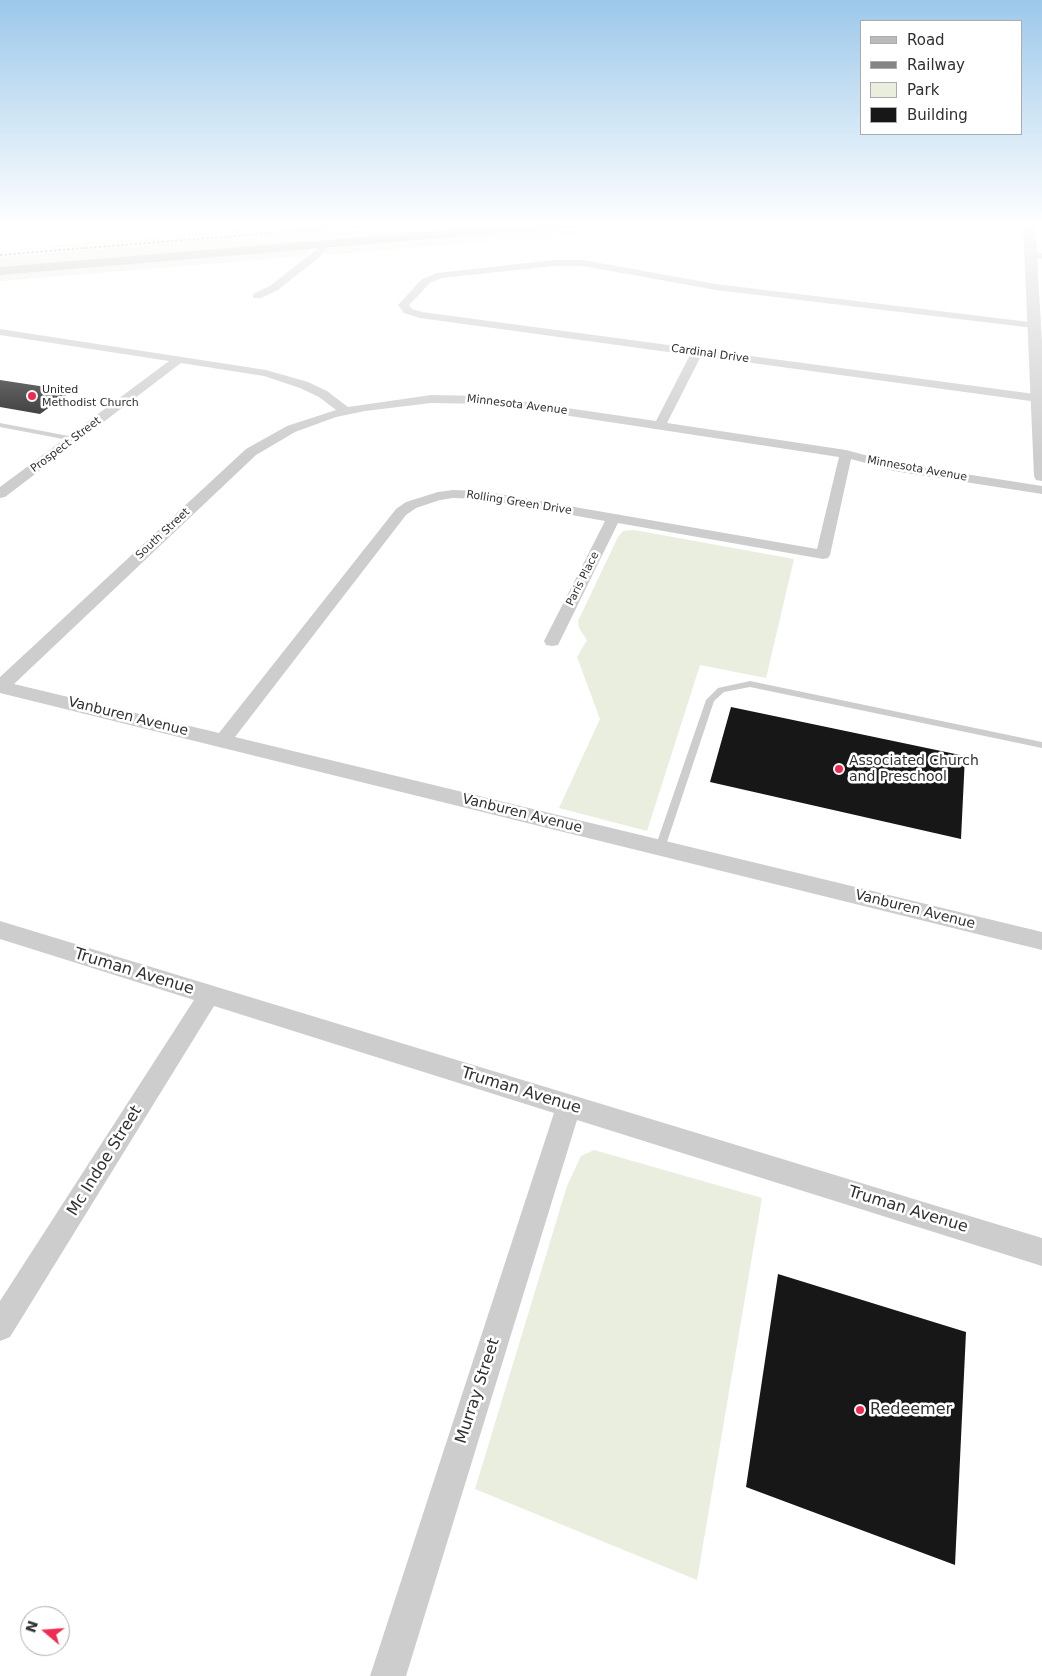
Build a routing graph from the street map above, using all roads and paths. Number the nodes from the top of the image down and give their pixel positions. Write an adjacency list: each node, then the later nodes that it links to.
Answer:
1 (407, 301): 6 (street, Cardinal Drive)
2 (835, 301): 4 (street, Cardinal Drive)
3 (1035, 301): 4 (street)
4 (1034, 325): 8 (street)
5 (0, 332): 7 (street)
6 (696, 352): 8 (street, Cardinal Drive); 11 (street)
7 (179, 359): 9 (street); 12 (street, Prospect Street)
8 (1038, 398): 13 (street)
9 (345, 411): 11 (street, Minnesota Avenue); 20 (street, South Street)
10 (0, 425): 12 (lane)
11 (660, 425): 14 (street, Minnesota Avenue)
12 (74, 439): 17 (street, Prospect Street)
13 (1041, 440): 15 (street)
14 (846, 454): 16 (street, Minnesota Avenue); 18 (street, Rolling Green Drive)
15 (1042, 476)
16 (1042, 490)
17 (0, 494)
18 (614, 518): 19 (street, Paris Place); 21 (street, Rolling Green Drive)
19 (552, 641)
20 (1, 687): 21 (street, Vanburen Avenue)
21 (224, 740): 23 (street, Vanburen Avenue)
22 (1042, 745): 23 (lane)
23 (660, 848): 25 (street, Vanburen Avenue)
24 (0, 930): 26 (street, Truman Avenue)
25 (1042, 941)
26 (209, 995): 27 (street, Truman Avenue); 29 (street, Mc Indoe Street)
27 (569, 1106): 28 (street, Truman Avenue); 30 (street, Murray Street)
28 (1042, 1252)
29 (0, 1327)
30 (388, 1676)

